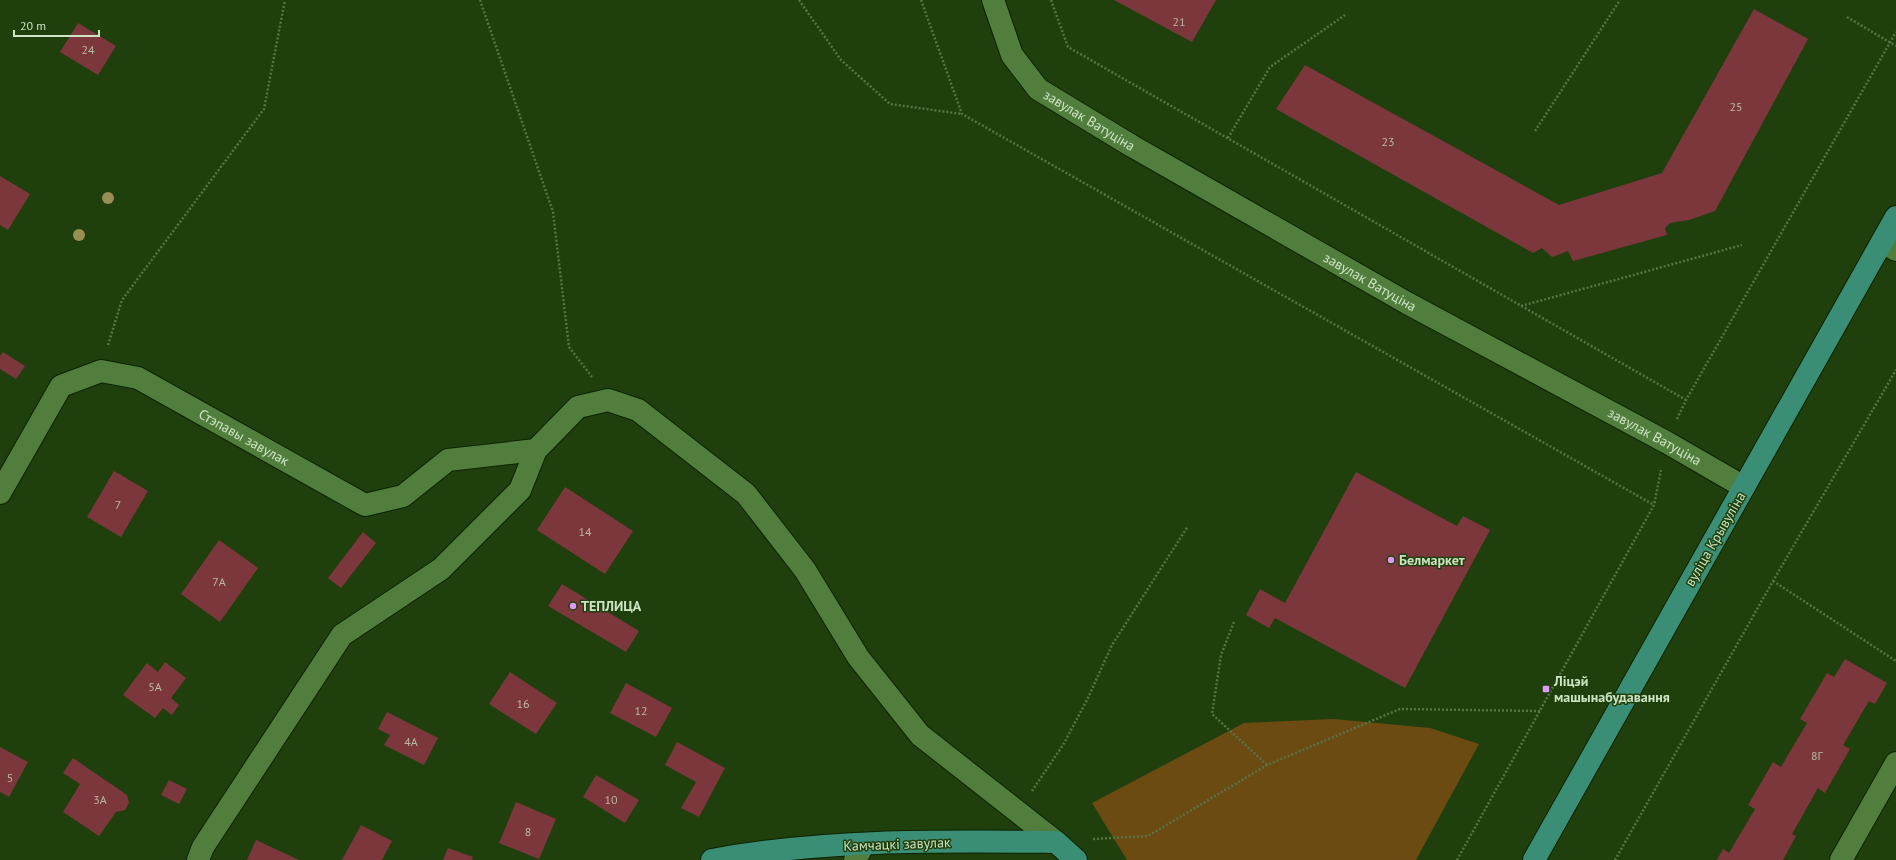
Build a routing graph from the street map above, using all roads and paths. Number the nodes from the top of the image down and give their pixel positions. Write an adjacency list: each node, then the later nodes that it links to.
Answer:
1 (285, 0): 21 (path)
2 (480, 0): 22 (path)
3 (799, 0): 13 (path)
4 (921, 0): 13 (path)
5 (993, 0): 24 (street, завулак Ватуціна)
6 (1051, 0): 15 (path)
7 (1620, 0): 14 (path)
8 (1345, 15): 15 (path)
9 (1847, 17): 11 (path)
10 (1896, 32): 11 (path)
11 (1890, 42): 12 (path); 23 (path)
12 (1896, 46)
13 (962, 114): 28 (path)
14 (1535, 131)
15 (1228, 138): 19 (path)
16 (1896, 217): 18 (main road, вуліца Крывуліна)
17 (1742, 245): 19 (path)
18 (1889, 246): 26 (main road, вуліца Крывуліна)
19 (1520, 306): 23 (path)
20 (1896, 370): 30 (path)
21 (101, 371): 25 (street, Стэпавы завулак); 27 (street)
22 (608, 400): 25 (street); 36 (street)
23 (1686, 400): 24 (path)
24 (1666, 442): 26 (street, завулак Ватуціна); 28 (path)
25 (536, 450): 39 (street)
26 (1744, 487): 43 (main road, вуліца Крывуліна)
27 (0, 493)
28 (1654, 505): 33 (path)
29 (1188, 526): 36 (path)
30 (1773, 581): 32 (path); 44 (path)
31 (1234, 622): 35 (path)
32 (1896, 661)
33 (1540, 711): 35 (path); 42 (path)
34 (1896, 763): 45 (street)
35 (1267, 765): 37 (path)
36 (1018, 812): 37 (street)
37 (1056, 842): 38 (main road, Камчацкі завулак); 41 (main road)
38 (859, 852): 40 (main road, Камчацкі завулак)
39 (198, 860)
40 (712, 860)
41 (1076, 860)
42 (1457, 860)
43 (1534, 860)
44 (1615, 860)
45 (1841, 860)

